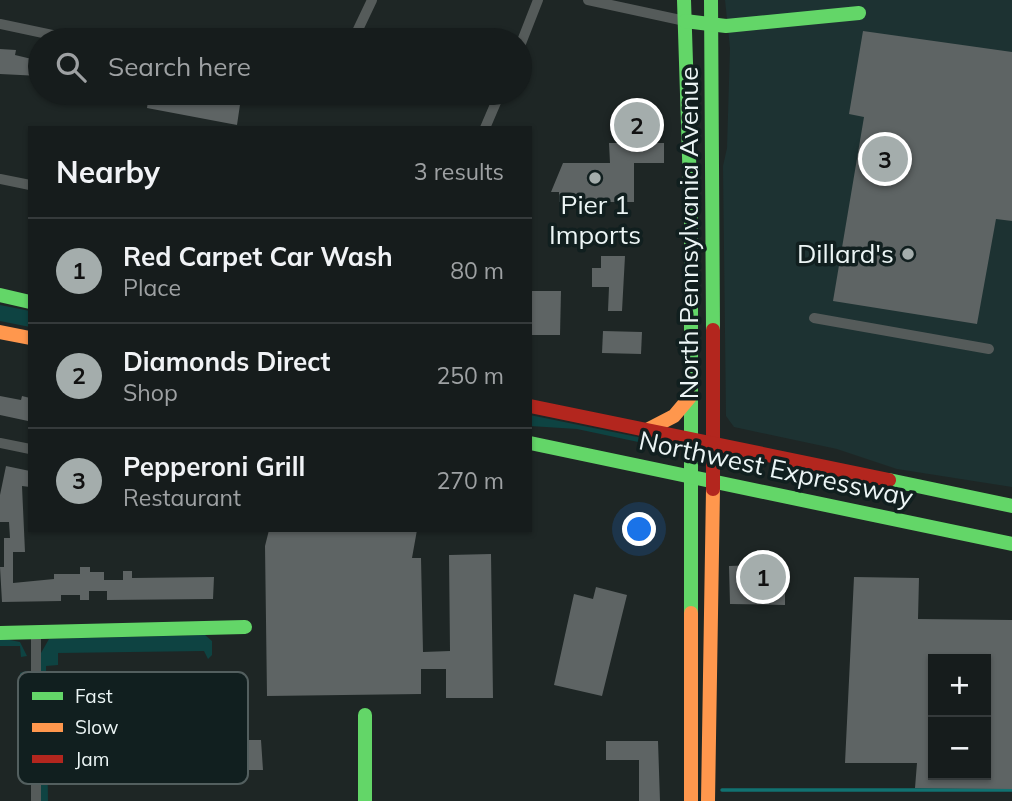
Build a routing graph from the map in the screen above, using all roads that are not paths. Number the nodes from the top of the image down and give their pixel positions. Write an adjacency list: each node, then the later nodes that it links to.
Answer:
1 (372, 0): 11 (street)
2 (538, 0): 12 (street)
3 (588, 0): 8 (street)
4 (684, 0): 8 (main road, North Pennsylvania Avenue)
5 (699, 0): 10 (main road)
6 (712, 0): 10 (main road, North Pennsylvania Avenue)
7 (859, 13): 10 (main road)
8 (685, 21): 10 (main road); 24 (main road, North Pennsylvania Avenue)
9 (0, 24): 13 (street)
10 (712, 24): 30 (main road, North Pennsylvania Avenue)
11 (359, 28)
12 (527, 28)
13 (28, 30)
14 (495, 105): 15 (street)
15 (486, 126)
16 (0, 179): 17 (street)
17 (28, 185)
18 (0, 295): 19 (main road)
19 (28, 302)
20 (814, 318): 23 (street)
21 (0, 332): 22 (main road)
22 (28, 338)
23 (989, 349)
24 (690, 397): 26 (main road); 27 (main road, North Pennsylvania Avenue)
25 (532, 406): 26 (main road, Northwest Expressway)
26 (648, 430): 27 (main road, Northwest Expressway)
27 (690, 439): 30 (main road, Northwest Expressway); 32 (main road, North Pennsylvania Avenue)
28 (0, 443): 31 (street)
29 (532, 443): 32 (main road, Northwest Expressway)
30 (714, 444): 33 (main road, North Pennsylvania Avenue); 34 (main road, Northwest Expressway)
31 (28, 449)
32 (690, 475): 33 (main road, Northwest Expressway); 42 (main road, North Pennsylvania Avenue)
33 (714, 480): 35 (main road, Northwest Expressway); 43 (main road, North Pennsylvania Avenue)
34 (1012, 506)
35 (1012, 544)
36 (245, 627): 37 (main road)
37 (36, 632): 38 (main road); 39 (street)
38 (0, 633)
39 (36, 672)
40 (365, 715): 41 (main road)
41 (365, 801)
42 (691, 801)
43 (708, 801)

